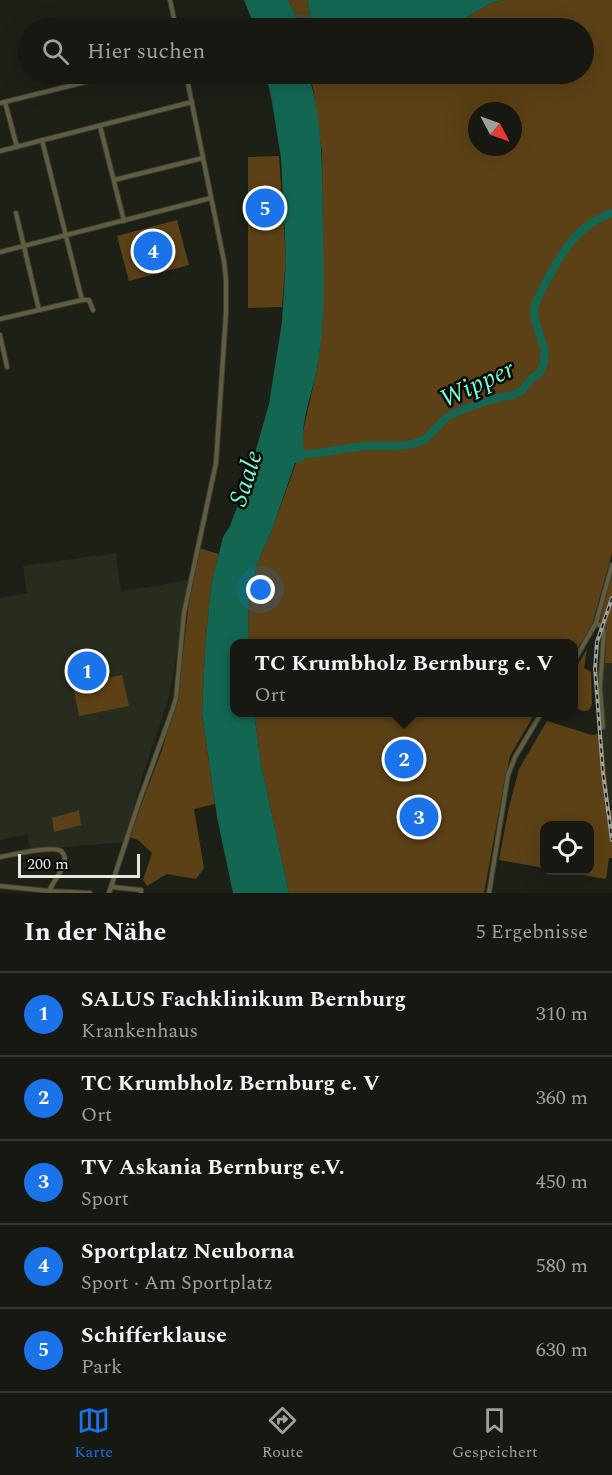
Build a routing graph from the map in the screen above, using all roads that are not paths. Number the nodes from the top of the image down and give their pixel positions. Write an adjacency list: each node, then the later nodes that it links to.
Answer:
1 (170, 0): 2 (street)
2 (174, 18)
3 (78, 84): 6 (street)
4 (188, 84): 5 (street)
5 (192, 102): 7 (street); 11 (street)
6 (3, 103): 9 (street)
7 (100, 126): 8 (street); 12 (street)
8 (42, 141): 9 (street); 16 (street)
9 (17, 147): 10 (street)
10 (0, 152)
11 (203, 158): 12 (street); 13 (street)
12 (114, 180): 15 (street)
13 (211, 198): 15 (street); 33 (street)
14 (16, 213): 17 (street)
15 (124, 221): 16 (street)
16 (66, 236): 17 (street); 19 (street)
17 (24, 246): 18 (street); 20 (street)
18 (0, 252)
19 (82, 300): 20 (street); 21 (street)
20 (39, 310): 22 (street)
21 (93, 310)
22 (0, 319)
23 (0, 335): 24 (street)
24 (2, 358): 25 (street)
25 (7, 367)
26 (612, 565): 27 (street)
27 (596, 623): 28 (street); 30 (street)
28 (578, 653)
29 (539, 717): 38 (street)
30 (603, 727)
31 (0, 857): 34 (street)
32 (0, 886): 34 (street)
33 (112, 887): 36 (street); 37 (street)
34 (49, 892): 35 (street)
35 (90, 893)
36 (109, 893)
37 (141, 893)
38 (489, 893)

